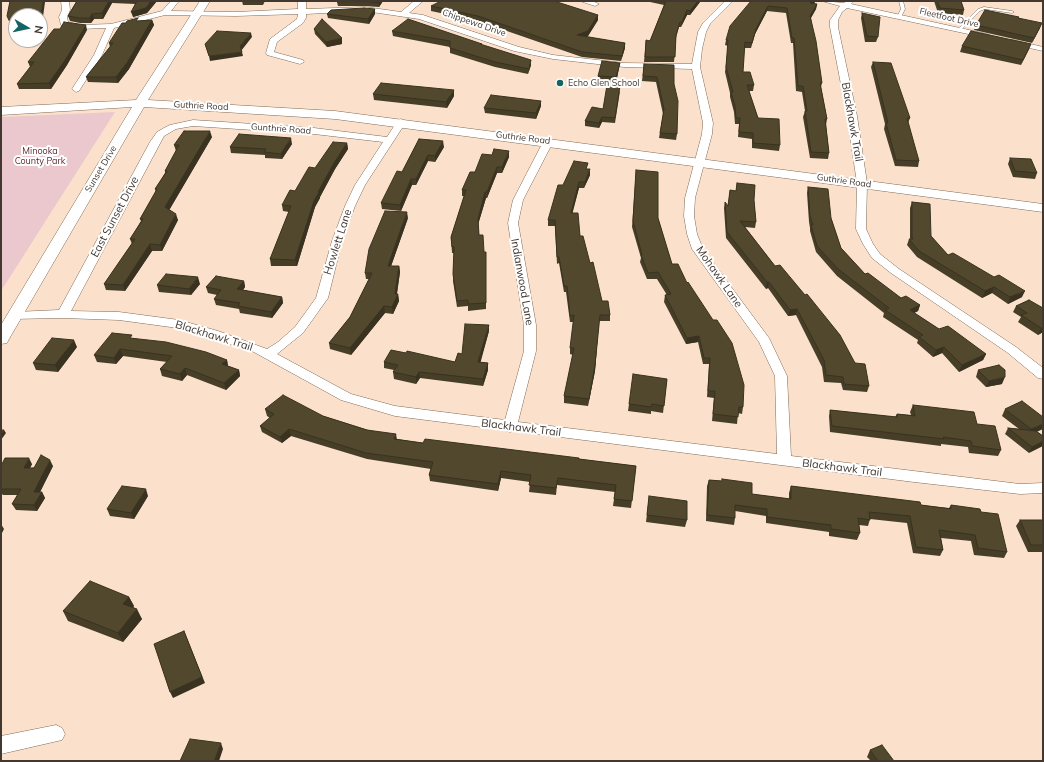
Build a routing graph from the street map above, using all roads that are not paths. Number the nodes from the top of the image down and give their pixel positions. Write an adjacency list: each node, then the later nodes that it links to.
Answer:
1 (65, 1): 18 (street)
2 (175, 1): 13 (street)
3 (205, 1): 15 (street, Sunset Drive)
4 (302, 1): 12 (street)
5 (419, 1): 16 (street)
6 (584, 1): 11 (street)
7 (729, 1): 22 (street, Mohawk Lane)
8 (826, 1): 10 (street, Fleetfoot Drive)
9 (901, 1): 17 (lane)
10 (848, 3): 17 (street, Fleetfoot Drive); 31 (street, Blackhawk Trail)
11 (595, 4)
12 (302, 11): 15 (street, Chippewa Drive); 16 (street, Chippewa Drive); 21 (street)
13 (165, 12): 15 (street, Chippewa Drive); 18 (street)
14 (1012, 12): 19 (lane)
15 (196, 14): 24 (street, Sunset Drive)
16 (403, 14): 22 (street, Chippewa Drive)
17 (899, 17): 19 (street, Fleetfoot Drive)
18 (111, 26): 23 (street)
19 (959, 30): 20 (street, Fleetfoot Drive)
20 (1043, 49)
21 (300, 62)
22 (696, 67): 30 (street, Mohawk Lane)
23 (76, 89)
24 (140, 103): 25 (street, Guthrie Road); 26 (street, Guthrie Road); 34 (street, Sunset Drive)
25 (1, 111)
26 (401, 122): 28 (street, Howlett Lane); 29 (street, Guthrie Road)
27 (173, 126): 28 (street, Gunthrie Road); 33 (street, East Sunset Drive)
28 (388, 140): 36 (street, Howlett Lane)
29 (548, 142): 30 (street, Guthrie Road); 38 (street, Indianwood Lane)
30 (700, 162): 31 (street, Guthrie Road); 39 (street, Mohawk Lane)
31 (862, 183): 32 (street, Guthrie Road); 37 (street, Blackhawk Trail)
32 (1043, 208)
33 (63, 314): 34 (street, Blackhawk Trail); 36 (street, Blackhawk Trail)
34 (15, 316): 35 (street, Sunset Drive)
35 (1, 339)
36 (268, 354): 38 (street, Blackhawk Trail)
37 (1043, 375)
38 (510, 427): 39 (street, Blackhawk Trail)
39 (784, 461): 40 (street, Blackhawk Trail)
40 (1043, 488)
41 (56, 734): 42 (street)
42 (1, 745)

